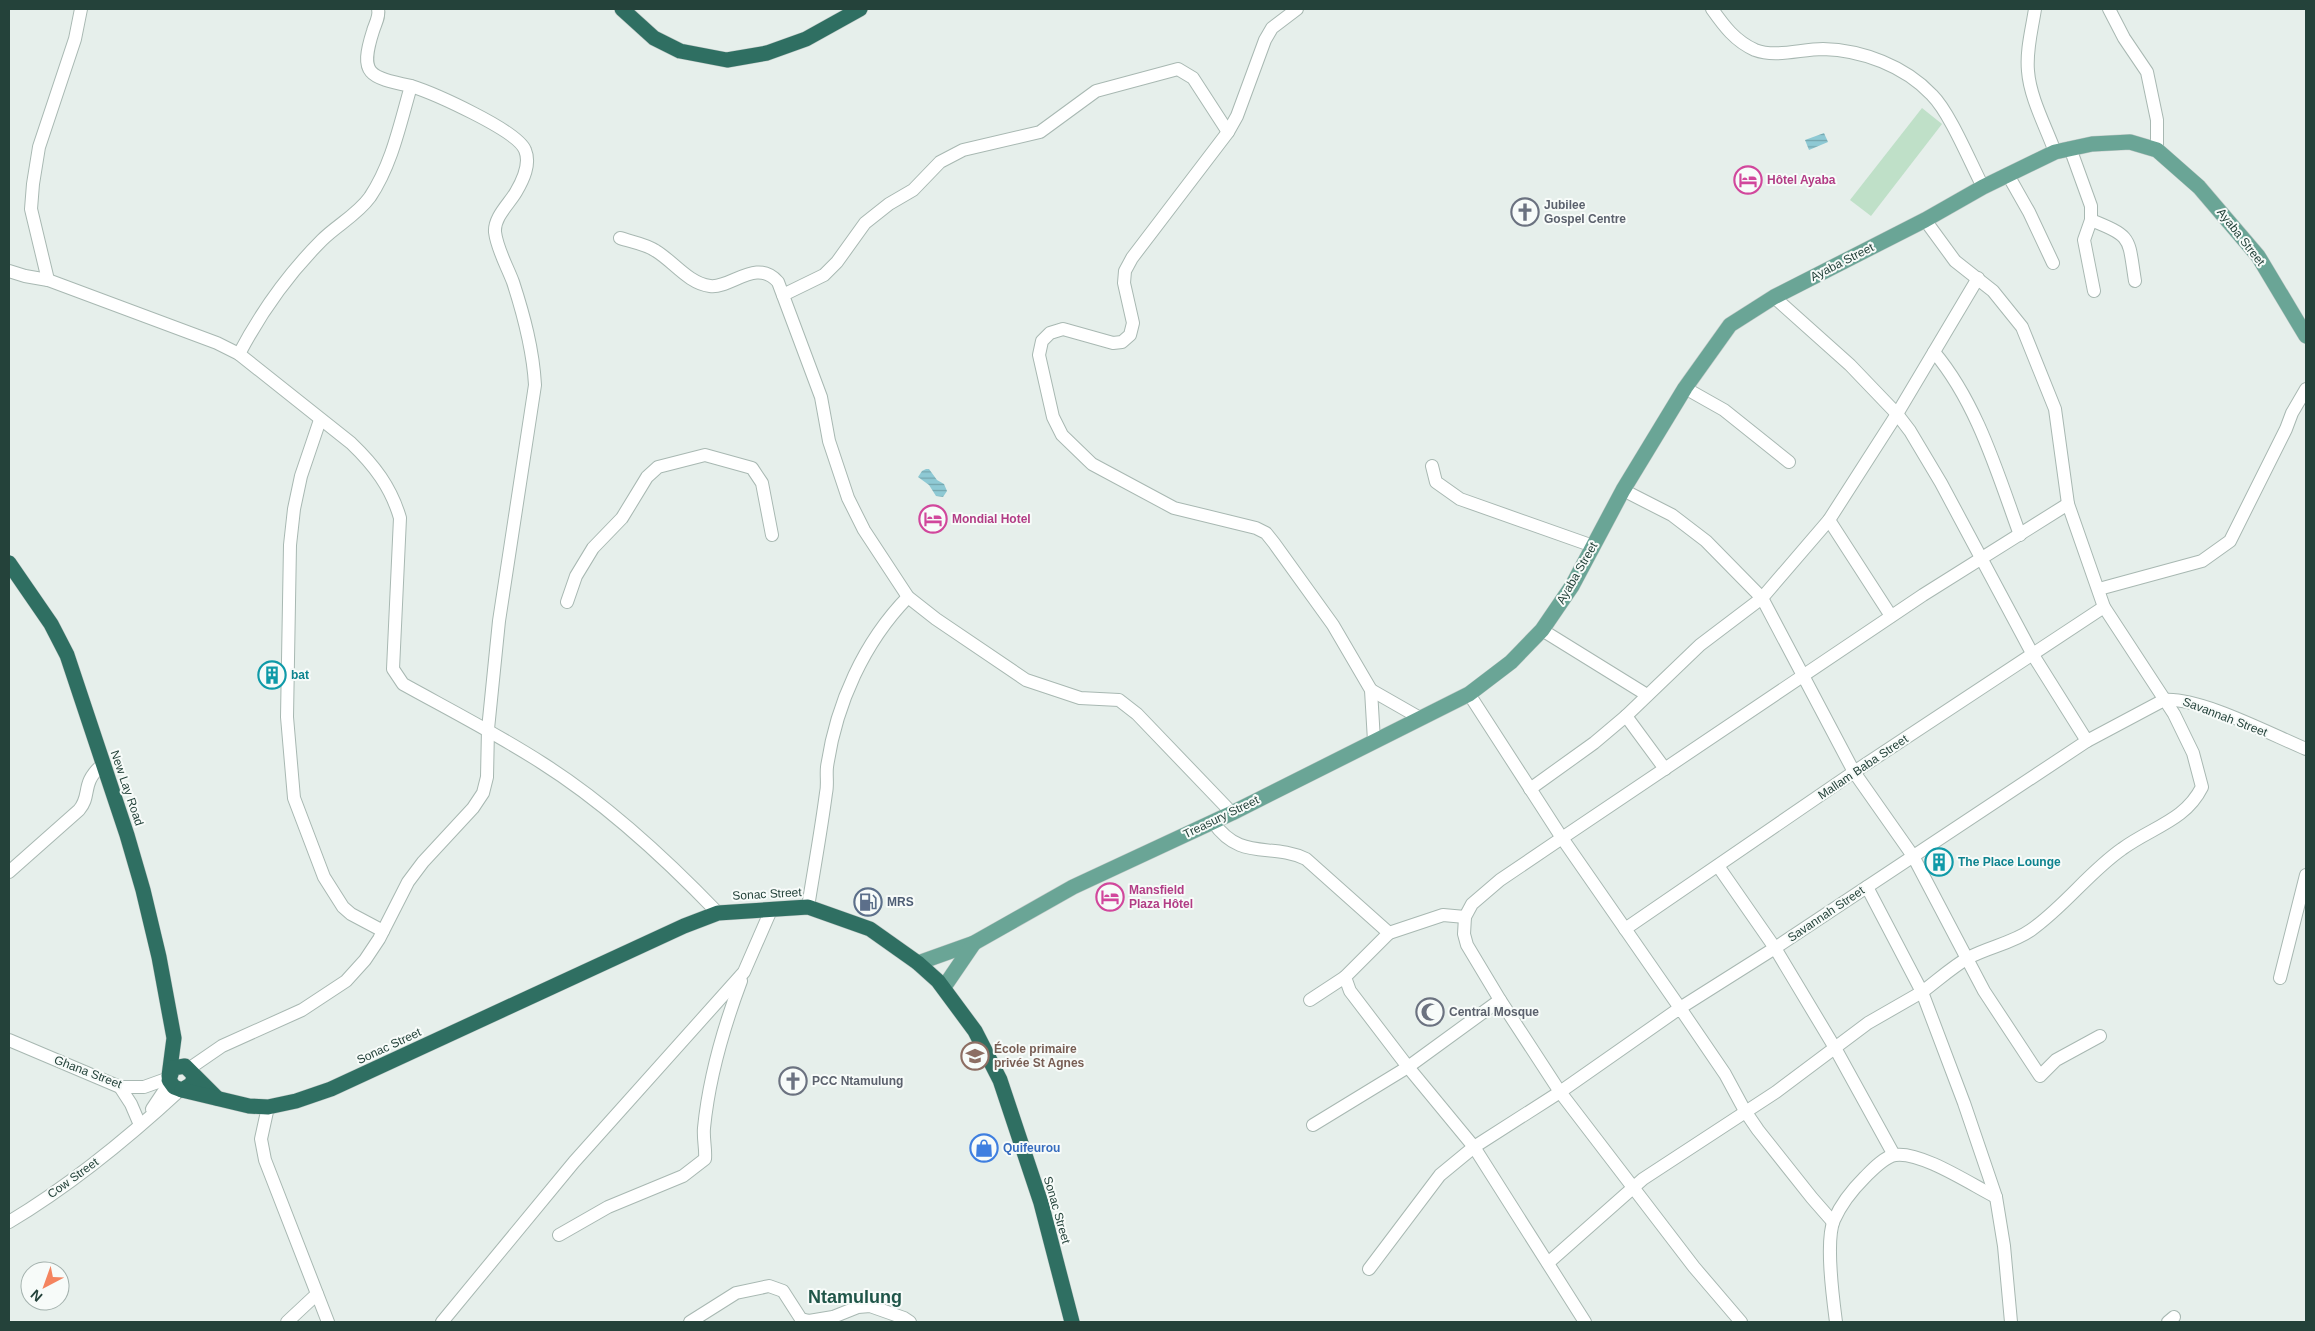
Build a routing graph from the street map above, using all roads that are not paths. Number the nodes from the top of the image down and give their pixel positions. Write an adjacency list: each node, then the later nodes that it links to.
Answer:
1 (81, 9): 21 (street)
2 (378, 9): 9 (street)
3 (622, 9): 4 (highway)
4 (860, 9)
5 (1297, 9): 10 (street)
6 (1712, 9): 14 (street)
7 (2035, 9): 11 (street)
8 (2109, 9): 12 (street)
9 (411, 86): 28 (street); 58 (street)
10 (1228, 132): 24 (street); 52 (street)
11 (2062, 150): 12 (main road, Ayaba Street); 13 (main road, Ayaba Street); 16 (street)
12 (2157, 150): 26 (main road, Ayaba Street)
13 (2008, 175): 14 (main road, Ayaba Street); 18 (street)
14 (1983, 187): 15 (main road, Ayaba Street)
15 (1925, 220): 20 (street); 25 (main road, Ayaba Street)
16 (2091, 220): 22 (street); 23 (street)
17 (620, 238): 24 (street)
18 (2053, 263)
19 (9, 271): 21 (street)
20 (1978, 278): 27 (street); 36 (street)
21 (48, 280): 28 (street)
22 (2135, 280)
23 (2094, 290)
24 (783, 295): 44 (street)
25 (1774, 297): 29 (main road, Ayaba Street); 31 (street)
26 (2306, 336)
27 (1934, 352): 31 (street); 39 (street)
28 (239, 354): 32 (street)
29 (1685, 388): 33 (street); 35 (main road, Ayaba Street)
30 (2306, 389): 43 (street)
31 (1897, 414): 37 (street); 41 (street)
32 (320, 420): 58 (street); 79 (street)
33 (1789, 462)
34 (1432, 466): 40 (street)
35 (1623, 490): 40 (main road, Ayaba Street); 45 (street)
36 (2068, 504): 39 (street); 43 (street)
37 (1829, 520): 45 (street); 48 (street)
38 (772, 535): 46 (street)
39 (2020, 535): 41 (street)
40 (1593, 546): 49 (main road, Ayaba Street)
41 (1982, 559): 48 (street); 50 (street)
42 (9, 563): 62 (highway, New Lay Road)
43 (2099, 589): 47 (street)
44 (908, 597): 66 (street); 74 (street)
45 (1762, 598): 51 (street); 54 (street)
46 (567, 602)
47 (2104, 607): 50 (street, Mallam Baba Street); 55 (street)
48 (1891, 616): 51 (street)
49 (1542, 630): 53 (main road, Ayaba Street); 54 (street)
50 (2033, 655): 60 (street); 64 (street, Mallam Baba Street)
51 (1803, 676): 63 (street); 64 (street)
52 (1371, 690): 57 (street); 59 (street)
53 (1469, 694): 57 (main road, Treasury Street); 65 (street)
54 (1647, 696): 56 (street)
55 (2164, 700): 60 (street, Savannah Street); 61 (street, Savannah Street); 83 (street)
56 (1626, 716): 63 (street); 65 (street)
57 (1420, 718): 59 (main road, Treasury Street)
58 (488, 729): 76 (street); 79 (street)
59 (1374, 741): 66 (main road, Treasury Street)
60 (2087, 741): 69 (street, Savannah Street)
61 (2306, 749)
62 (102, 765): 71 (street); 94 (highway, New Lay Road)
63 (1664, 769): 68 (street)
64 (1854, 772): 69 (street); 70 (street, Mallam Baba Street)
65 (1530, 789): 68 (street)
66 (1232, 813): 67 (main road, Treasury Street)
67 (1213, 822): 80 (street); 81 (main road, Treasury Street)
68 (1562, 838): 77 (street); 78 (street)
69 (1913, 856): 73 (street, Savannah Street); 83 (street)
70 (1718, 866): 78 (street, Mallam Baba Street); 82 (street)
71 (9, 872)
72 (2306, 875): 87 (street)
73 (1867, 887): 82 (street, Savannah Street); 89 (street)
74 (808, 906): 75 (highway, Sonac Street); 84 (highway, Sonac Street)
75 (771, 910): 76 (highway, Sonac Street); 85 (street)
76 (718, 913): 103 (highway, Sonac Street)
77 (1465, 917): 80 (street); 91 (street)
78 (1625, 929): 92 (street)
79 (383, 931): 98 (street)
80 (1389, 933): 86 (street)
81 (974, 943): 84 (main road, Treasury Street); 88 (main road, Treasury Street)
82 (1775, 948): 92 (street, Savannah Street); 96 (street)
83 (1968, 958): 89 (street); 93 (street)
84 (918, 963): 88 (highway, Sonac Street)
85 (744, 972): 113 (street); 117 (street)
86 (1345, 977): 90 (street); 97 (street)
87 (2280, 978)
88 (944, 987): 122 (highway, Sonac Street)
89 (1922, 992): 96 (street); 110 (street)
90 (1310, 1000)
91 (1500, 1000): 97 (street); 101 (street)
92 (1680, 1008): 101 (street, Savannah Street); 104 (street)
93 (2100, 1036)
94 (174, 1038): 98 (highway); 99 (highway)
95 (9, 1040): 100 (street, Ghana Street)
96 (1835, 1048): 104 (street); 108 (street)
97 (1408, 1067): 105 (street); 107 (street)
98 (191, 1070): 99 (highway); 99 (highway); 102 (highway)
99 (174, 1083): 100 (street, Ghana Street); 102 (highway, Sonac Street); 106 (street, Cow Street)
100 (120, 1087): 106 (street)
101 (1560, 1092): 107 (street, Savannah Street); 109 (street)
102 (218, 1099): 103 (highway, Sonac Street)
103 (268, 1107): 116 (street)
104 (1745, 1111): 109 (street); 112 (street)
105 (1313, 1125)
106 (138, 1128): 111 (street, Cow Street)
107 (1474, 1147): 114 (street); 115 (street, Savannah Street)
108 (1894, 1155): 110 (street); 112 (street)
109 (1633, 1186): 114 (street); 124 (street)
110 (1996, 1197): 126 (street)
111 (9, 1222)
112 (1833, 1222): 125 (street)
113 (559, 1235)
114 (1548, 1263): 123 (street)
115 (1369, 1269)
116 (316, 1294): 118 (street); 119 (street)
117 (445, 1321)
118 (287, 1322)
119 (328, 1322)
120 (690, 1322): 121 (street)
121 (910, 1322)
122 (1072, 1322)
123 (1585, 1322)
124 (1741, 1322)
125 (1836, 1322)
126 (2011, 1322)

